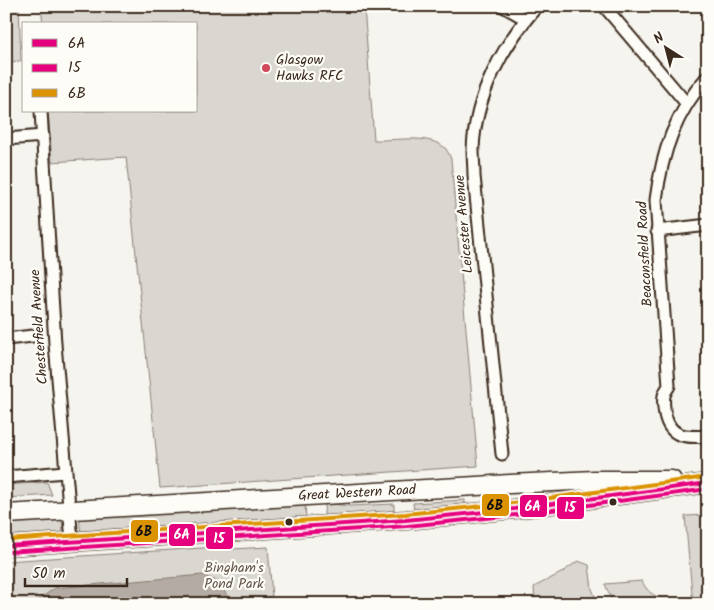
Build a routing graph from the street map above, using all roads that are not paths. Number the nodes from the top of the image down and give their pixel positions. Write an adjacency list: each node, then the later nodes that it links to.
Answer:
1 (503, 6): 4 (street)
2 (537, 6): 4 (street, Leicester Avenue)
3 (604, 6): 6 (street)
4 (526, 19): 15 (street, Leicester Avenue)
5 (708, 76): 6 (street, Beaconsfield Road)
6 (687, 104): 11 (street, Beaconsfield Road)
7 (41, 112): 8 (street, Chesterfield Avenue)
8 (43, 136): 9 (street); 16 (street, Chesterfield Avenue)
9 (6, 140)
10 (708, 225): 11 (street)
11 (657, 231): 14 (street, Beaconsfield Road)
12 (33, 336): 13 (street)
13 (6, 339)
14 (708, 436)
15 (502, 454)
16 (66, 472): 17 (street); 19 (street, Chesterfield Avenue)
17 (6, 477)
18 (708, 482): 19 (main road, Great Western Road); 21 (main road, Great Western Road)
19 (69, 510): 20 (main road, Great Western Road); 21 (street, Chesterfield Avenue)
20 (6, 514)
21 (72, 541): 22 (main road, Great Western Road)
22 (6, 546)

